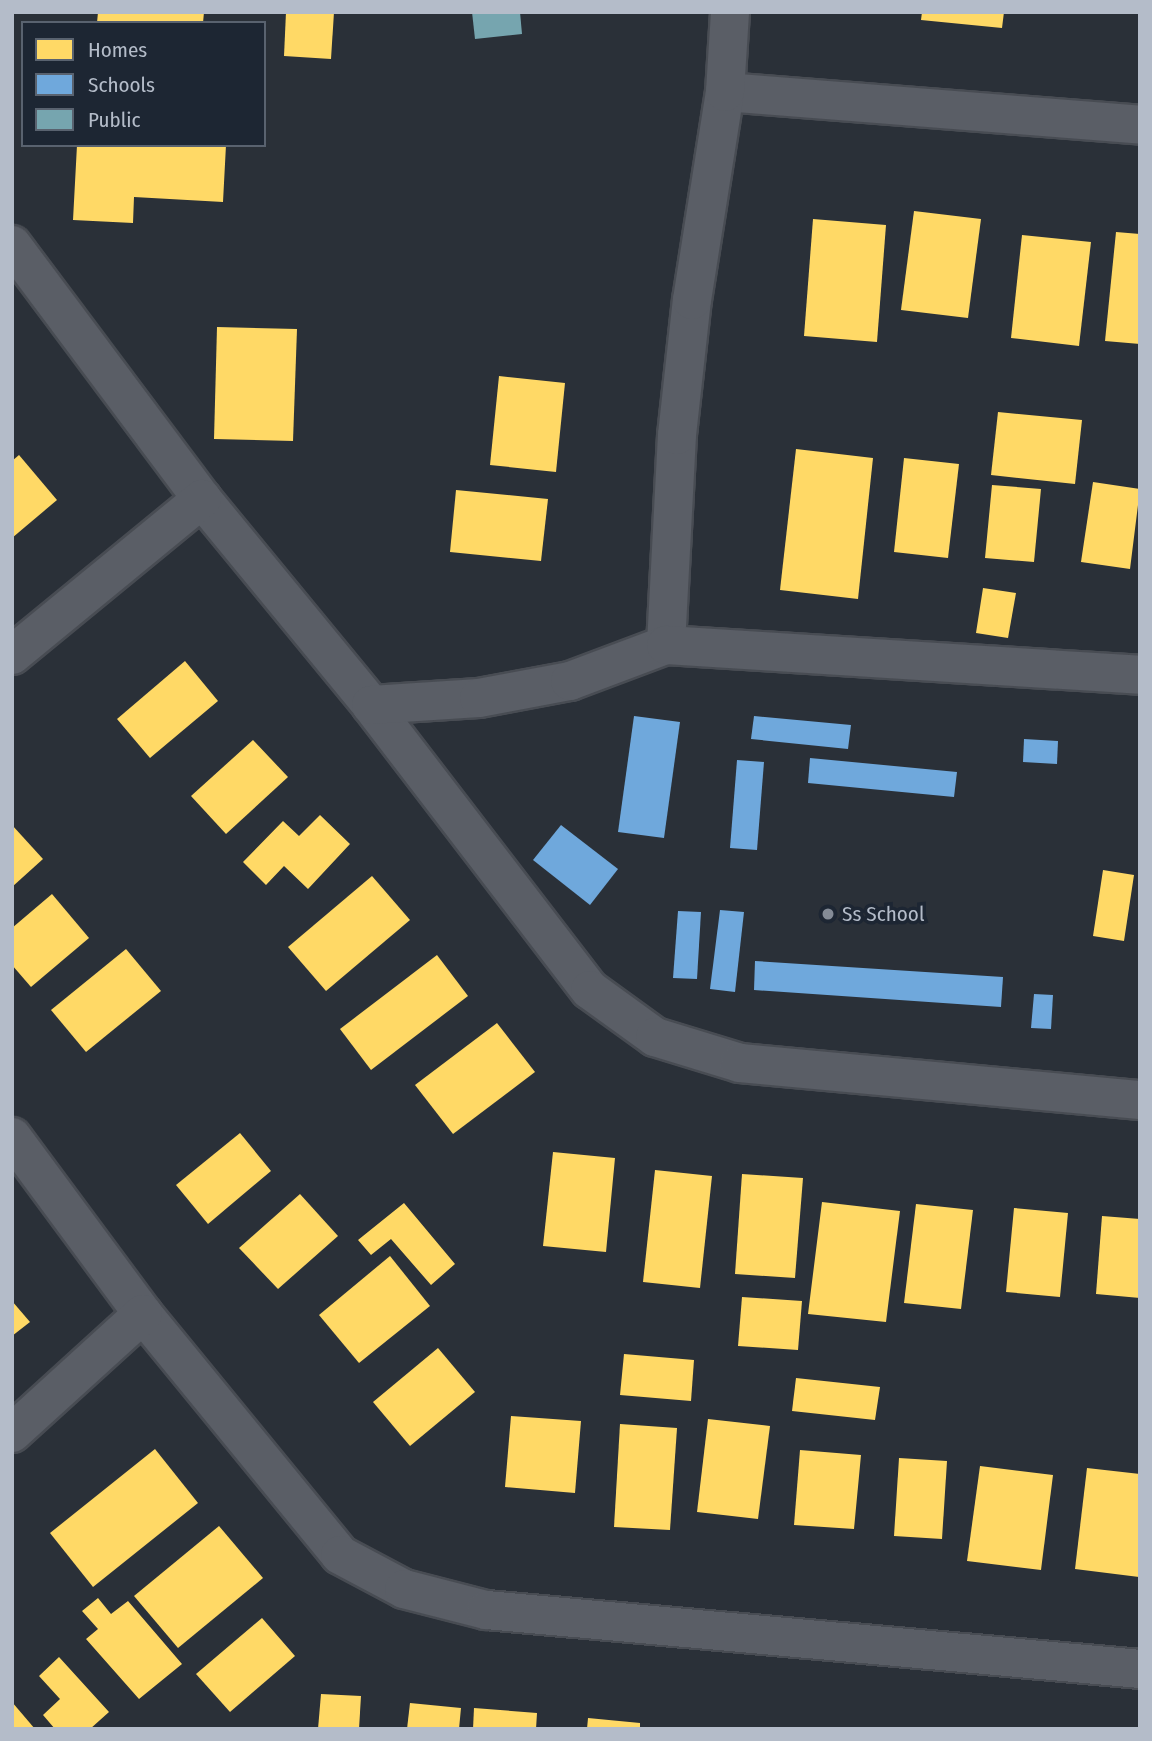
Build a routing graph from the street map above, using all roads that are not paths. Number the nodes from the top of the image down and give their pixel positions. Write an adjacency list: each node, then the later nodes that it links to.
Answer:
1 (730, 12): 2 (street)
2 (725, 92): 3 (street); 6 (street)
3 (1140, 125)
4 (12, 245): 5 (street)
5 (202, 499): 7 (street); 9 (street)
6 (666, 645): 8 (street); 9 (street)
7 (12, 655)
8 (1140, 675)
9 (371, 705): 10 (street)
10 (1140, 1100)
11 (12, 1137): 12 (street)
12 (144, 1314): 13 (street); 14 (street)
13 (12, 1433)
14 (1140, 1669)

